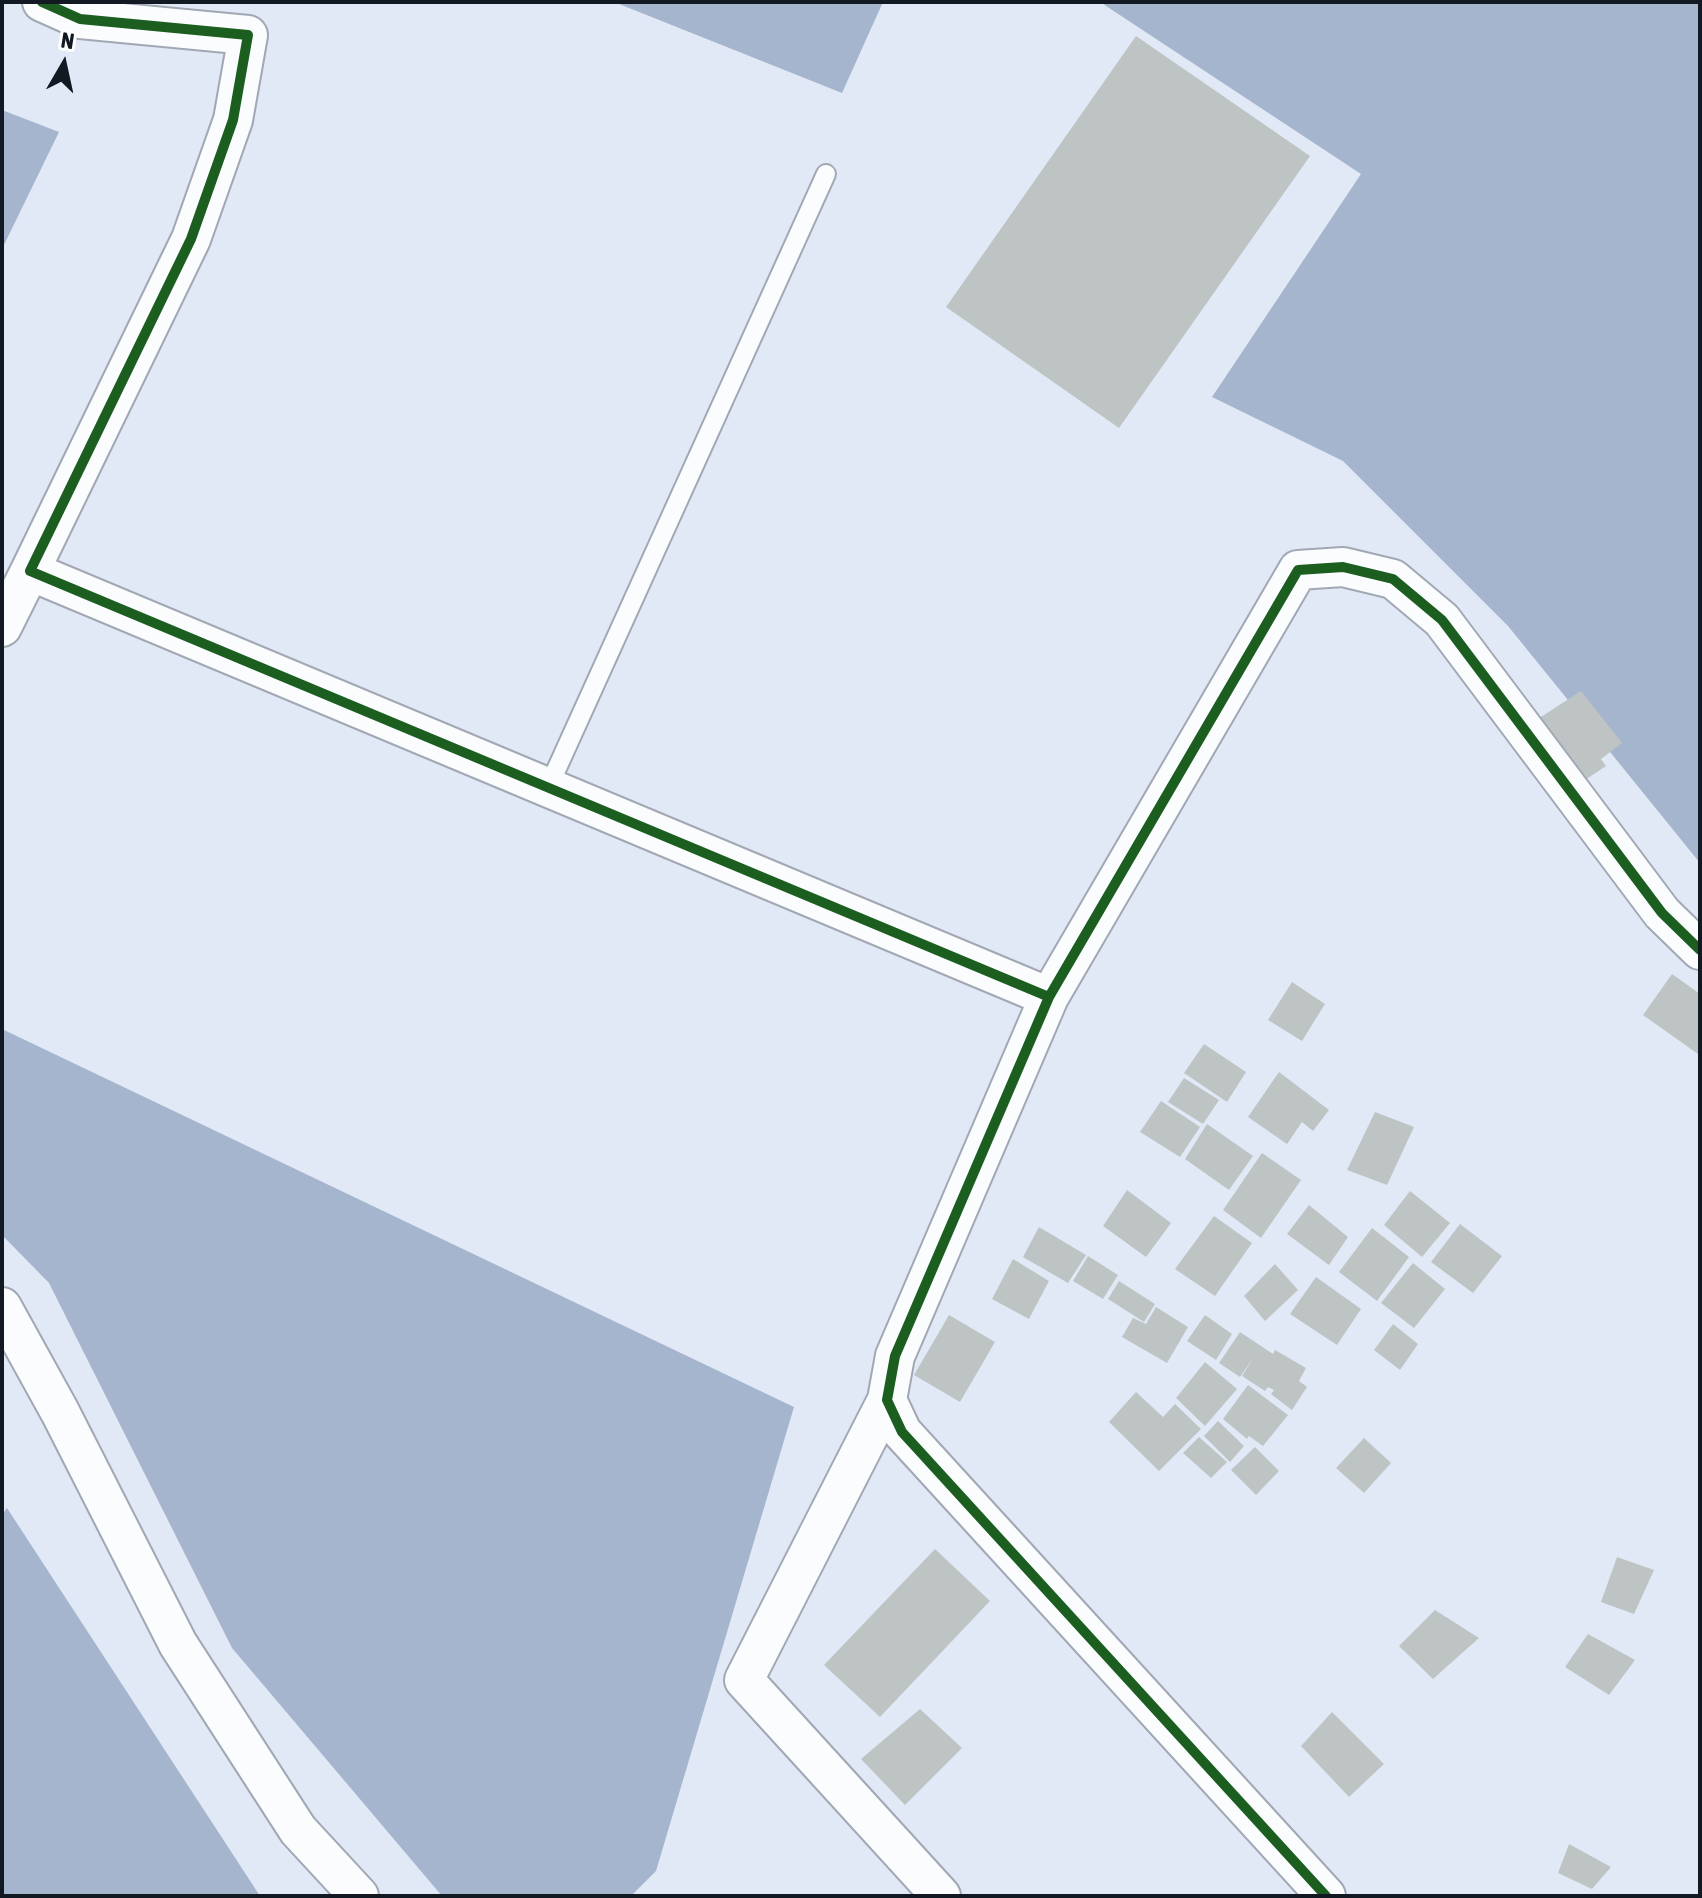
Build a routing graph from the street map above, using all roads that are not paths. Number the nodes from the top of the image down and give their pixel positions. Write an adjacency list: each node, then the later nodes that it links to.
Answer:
1 (42, 2): 3 (street)
2 (826, 174): 5 (lane)
3 (30, 571): 4 (street); 5 (street)
4 (2, 627)
5 (548, 788): 7 (street)
6 (1700, 950): 7 (street)
7 (1049, 997): 9 (street)
8 (2, 1307): 10 (street)
9 (887, 1400): 11 (street); 12 (street)
10 (359, 1896)
11 (941, 1896)
12 (1326, 1896)

